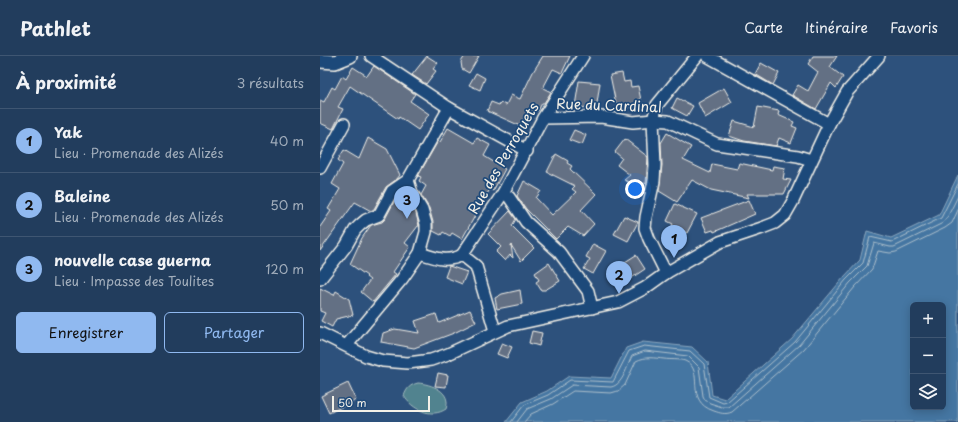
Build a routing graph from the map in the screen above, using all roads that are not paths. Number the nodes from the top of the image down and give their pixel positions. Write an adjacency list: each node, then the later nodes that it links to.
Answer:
1 (350, 56): 7 (street)
2 (371, 56): 8 (street)
3 (583, 56): 9 (street, Rue des Perroquets)
4 (697, 56): 10 (street)
5 (707, 56): 12 (street)
6 (879, 56): 12 (street)
7 (320, 61)
8 (450, 108): 13 (street); 16 (street)
9 (543, 118): 10 (street, Rue du Cardinal); 13 (street, Rue des Perroquets)
10 (653, 120): 14 (street, Rue du Cardinal); 20 (street)
11 (344, 124): 15 (street)
12 (828, 124): 14 (street)
13 (527, 151): 17 (street, Rue des Perroquets)
14 (811, 160): 20 (street)
15 (320, 168)
16 (408, 180): 18 (street); 21 (street)
17 (503, 193): 19 (street, Rue des Perroquets); 22 (street)
18 (420, 253): 19 (street); 25 (street)
19 (462, 255): 23 (street)
20 (666, 273): 22 (street)
21 (320, 279)
22 (592, 308): 23 (street)
23 (496, 331): 25 (street)
24 (320, 333): 25 (street)
25 (347, 345)

